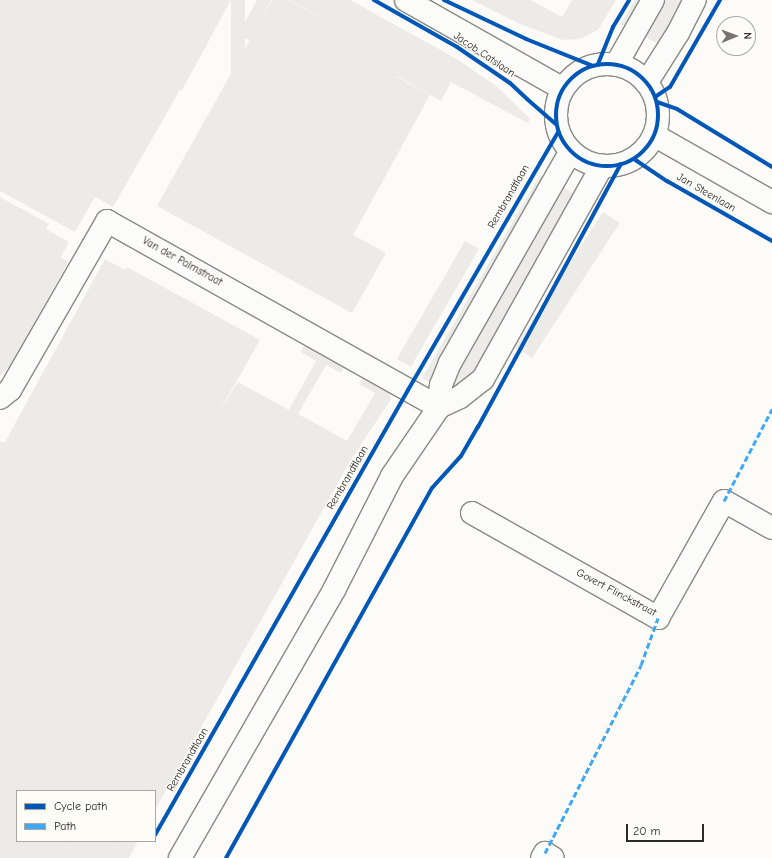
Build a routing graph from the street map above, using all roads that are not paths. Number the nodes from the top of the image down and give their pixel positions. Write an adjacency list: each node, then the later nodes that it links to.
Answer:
1 (406, 0): 6 (street, Jacob Catslaan)
2 (654, 0): 4 (street)
3 (695, 0): 5 (street)
4 (616, 65): 5 (street); 6 (street)
5 (646, 82): 7 (street)
6 (563, 89): 8 (street)
7 (654, 135): 9 (street); 10 (street)
8 (571, 151): 9 (street); 12 (street)
9 (602, 166): 12 (street)
10 (772, 202)
11 (0, 398): 12 (street, Van der Palmstraat)
12 (438, 407): 15 (street)
13 (472, 513): 14 (street, Govert Flinckstraat)
14 (772, 528)
15 (180, 858)
16 (542, 858): 17 (street)
17 (553, 858)

